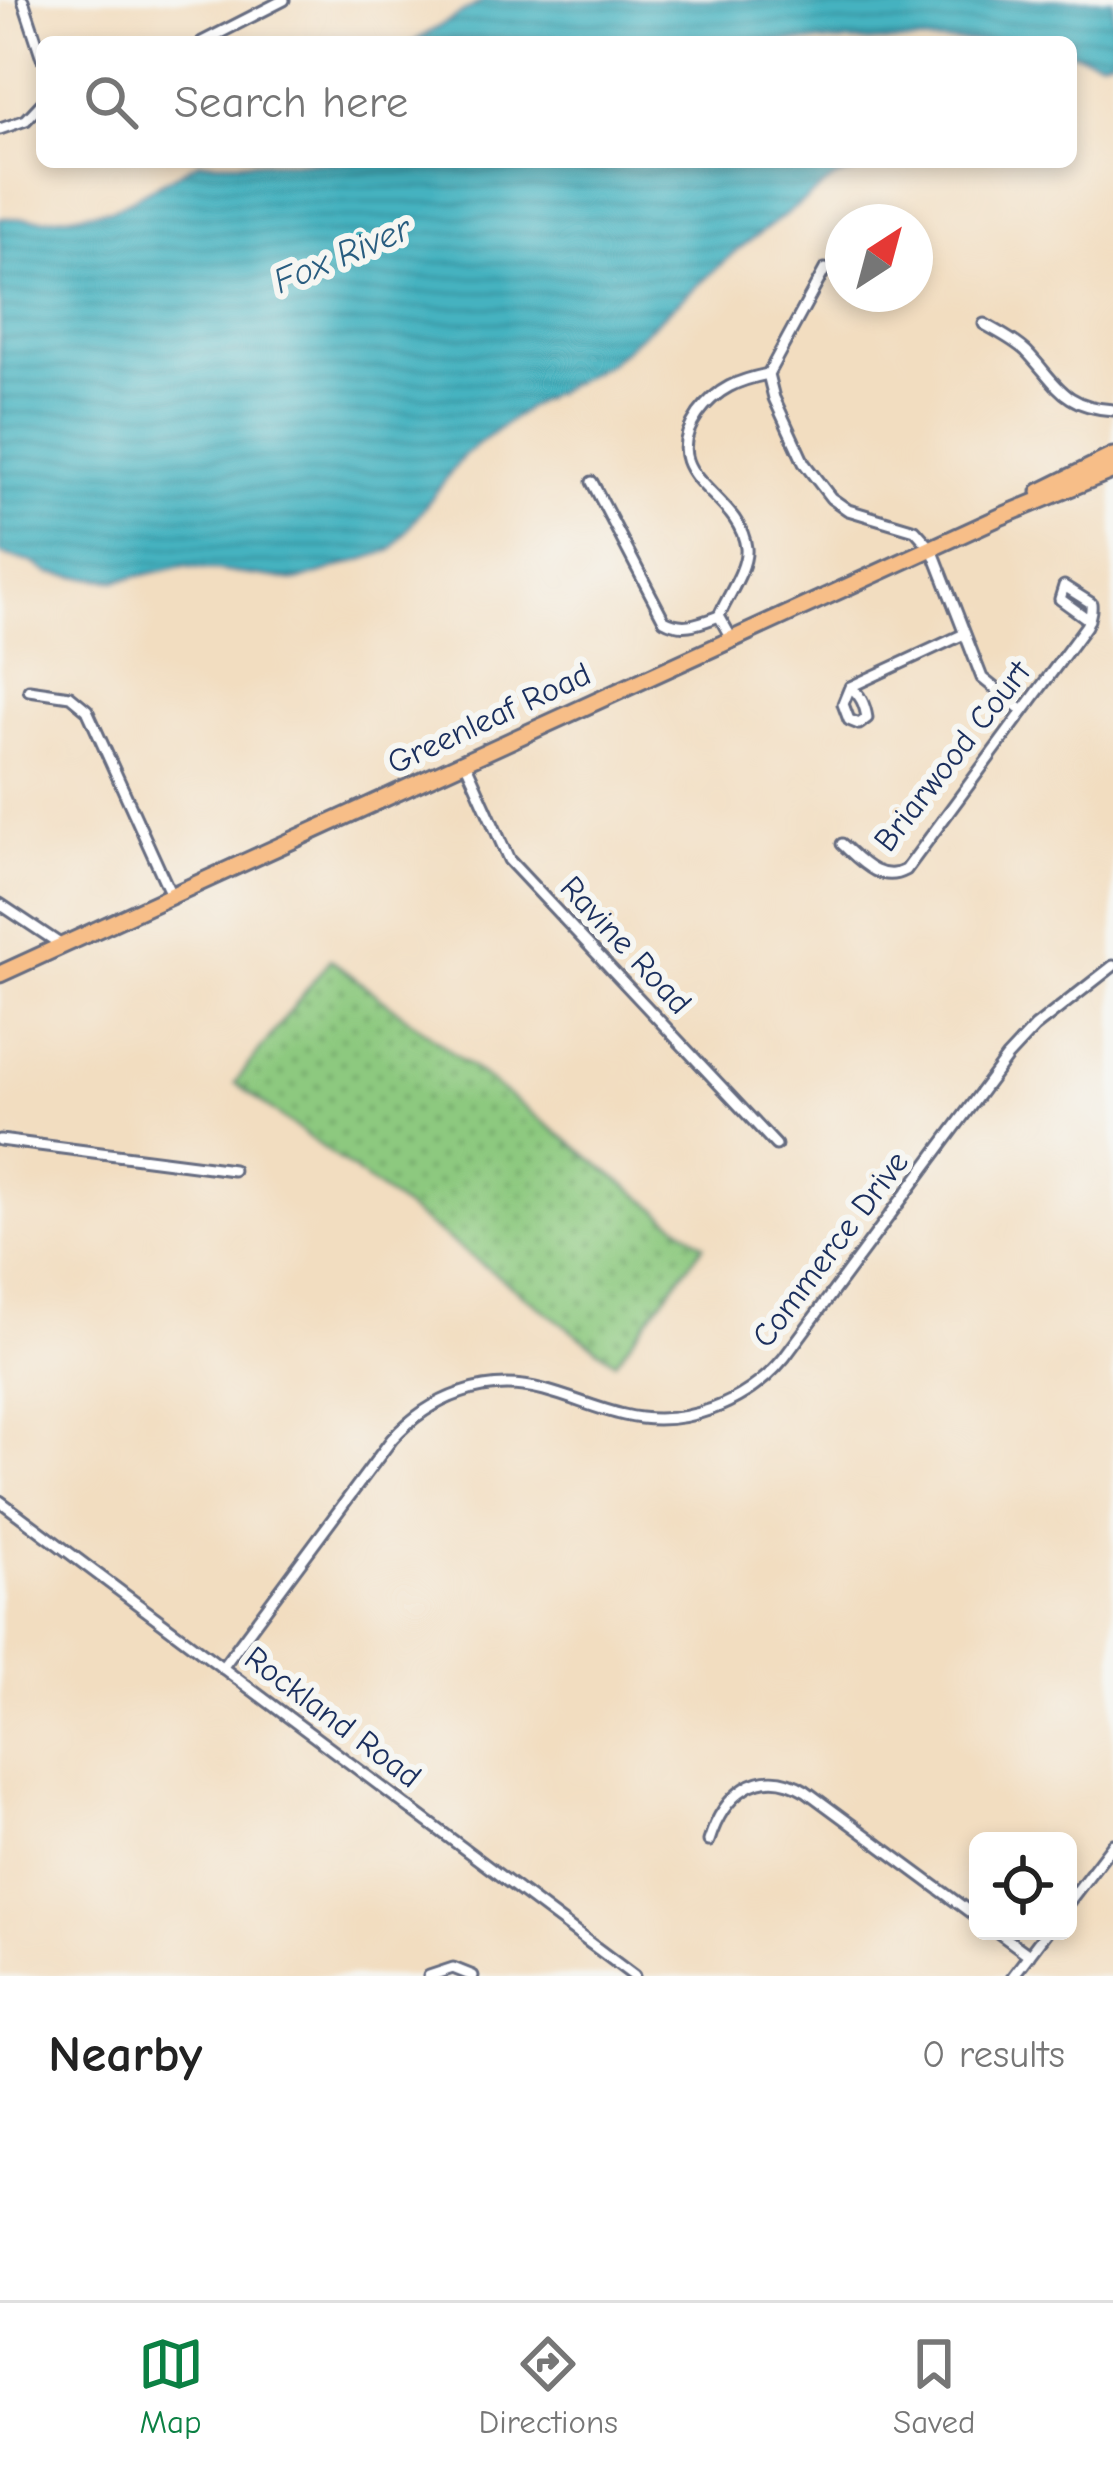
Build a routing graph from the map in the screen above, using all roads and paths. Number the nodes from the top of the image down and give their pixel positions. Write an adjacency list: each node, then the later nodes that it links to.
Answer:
1 (23, 0): 4 (street)
2 (284, 0): 3 (street)
3 (214, 36)
4 (36, 40)
5 (36, 109): 6 (street)
6 (0, 129)
7 (825, 268): 9 (street)
8 (984, 324): 10 (street)
9 (768, 374): 15 (street); 16 (street)
10 (1113, 410)
11 (1113, 456): 14 (main road, Greenleaf Road)
12 (1113, 470): 14 (main road, Greenleaf Road)
13 (592, 482): 16 (street)
14 (1002, 516): 15 (main road, Greenleaf Road)
15 (932, 549): 18 (street); 19 (main road, Greenleaf Road)
16 (719, 616): 19 (street)
17 (1089, 620): 22 (street, Briarwood Court)
18 (962, 635): 20 (street); 22 (street)
19 (733, 639): 23 (main road, Greenleaf Road)
20 (850, 687)
21 (29, 690): 25 (street)
22 (1024, 711): 24 (street, Briarwood Court)
23 (465, 762): 25 (main road, Greenleaf Road); 31 (street, Ravine Road)
24 (842, 844)
25 (171, 895): 27 (main road, Greenleaf Road)
26 (0, 904): 27 (street)
27 (60, 944): 29 (main road, Greenleaf Road)
28 (1113, 966): 34 (street, Commerce Drive)
29 (0, 974)
30 (0, 1140): 32 (street)
31 (776, 1145)
32 (232, 1169)
33 (0, 1501): 34 (street, Rockland Road)
34 (222, 1668): 44 (street, Rockland Road)
35 (709, 1841): 38 (street)
36 (1113, 1844): 37 (street)
37 (1077, 1892)
38 (969, 1911)
39 (1008, 1940): 41 (street)
40 (1040, 1940): 41 (street)
41 (1029, 1955): 45 (street)
42 (429, 1976): 43 (street)
43 (473, 1976)
44 (634, 1976)
45 (1013, 1976)

